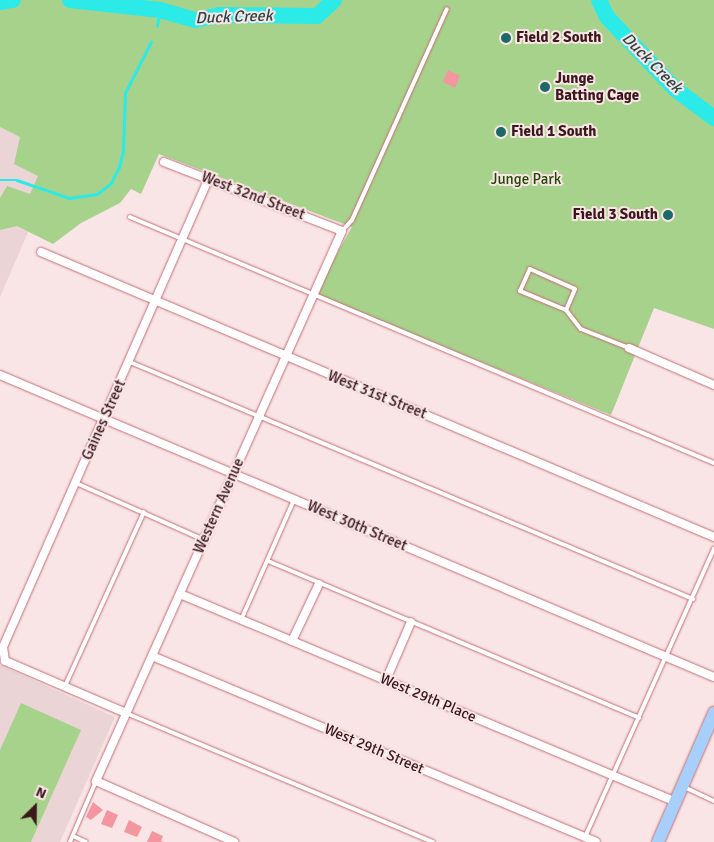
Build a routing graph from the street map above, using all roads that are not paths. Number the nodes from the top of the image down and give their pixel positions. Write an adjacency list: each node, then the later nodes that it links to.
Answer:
1 (447, 9): 5 (lane)
2 (164, 162): 3 (street, West 32nd Street)
3 (208, 180): 5 (street, West 32nd Street); 6 (street, Gaines Street)
4 (130, 216): 6 (lane)
5 (342, 230): 8 (street, Western Avenue)
6 (183, 240): 8 (lane); 9 (street, Gaines Street)
7 (41, 252): 9 (street, West 31st Street)
8 (314, 294): 12 (street, Western Avenue); 18 (lane)
9 (156, 302): 12 (street, West 31st Street); 13 (street, Gaines Street)
10 (566, 310): 10 (lane); 11 (lane)
11 (629, 348): 15 (street)
12 (285, 358): 16 (street, Western Avenue); 23 (street, West 31st Street)
13 (130, 362): 16 (lane); 17 (street, Gaines Street)
14 (0, 376): 17 (street, West 30th Street)
15 (714, 385)
16 (259, 417): 19 (street, Western Avenue); 29 (lane)
17 (104, 420): 19 (street, West 30th Street); 20 (street, Gaines Street)
18 (714, 463)
19 (233, 475): 21 (street, West 30th Street); 24 (street, Western Avenue)
20 (76, 483): 22 (lane); 37 (street, Gaines Street)
21 (294, 500): 26 (lane); 34 (street, West 30th Street)
22 (144, 512): 24 (lane); 37 (lane)
23 (714, 537)
24 (204, 540): 28 (street, Western Avenue)
25 (714, 548): 29 (lane)
26 (268, 561): 27 (lane); 30 (lane)
27 (319, 584): 31 (lane); 32 (street)
28 (180, 594): 30 (street, West 29th Place); 33 (street, Western Avenue)
29 (693, 599): 34 (lane)
30 (242, 620): 32 (street, West 29th Place)
31 (411, 622): 36 (street); 39 (lane)
32 (292, 641): 36 (street, West 29th Place)
33 (152, 656): 38 (street, Western Avenue); 47 (street, West 29th Street)
34 (667, 656): 35 (street, West 30th Street); 39 (lane)
35 (714, 677)
36 (386, 680): 41 (street, West 29th Place)
37 (65, 686): 38 (street)
38 (126, 713): 42 (street, Western Avenue); 51 (lane)
39 (639, 718): 41 (lane)
40 (713, 718): 43 (highway)
41 (612, 776): 45 (street, West 29th Place); 47 (lane)
42 (96, 781): 46 (lane); 50 (street)
43 (683, 787): 44 (lane); 45 (highway)
44 (714, 801)
45 (676, 802): 53 (highway)
46 (73, 836): 48 (lane); 49 (lane)
47 (585, 837): 52 (street, West 29th Street)
48 (70, 842)
49 (86, 842)
50 (234, 842)
51 (433, 842)
52 (596, 842)
53 (658, 842)

